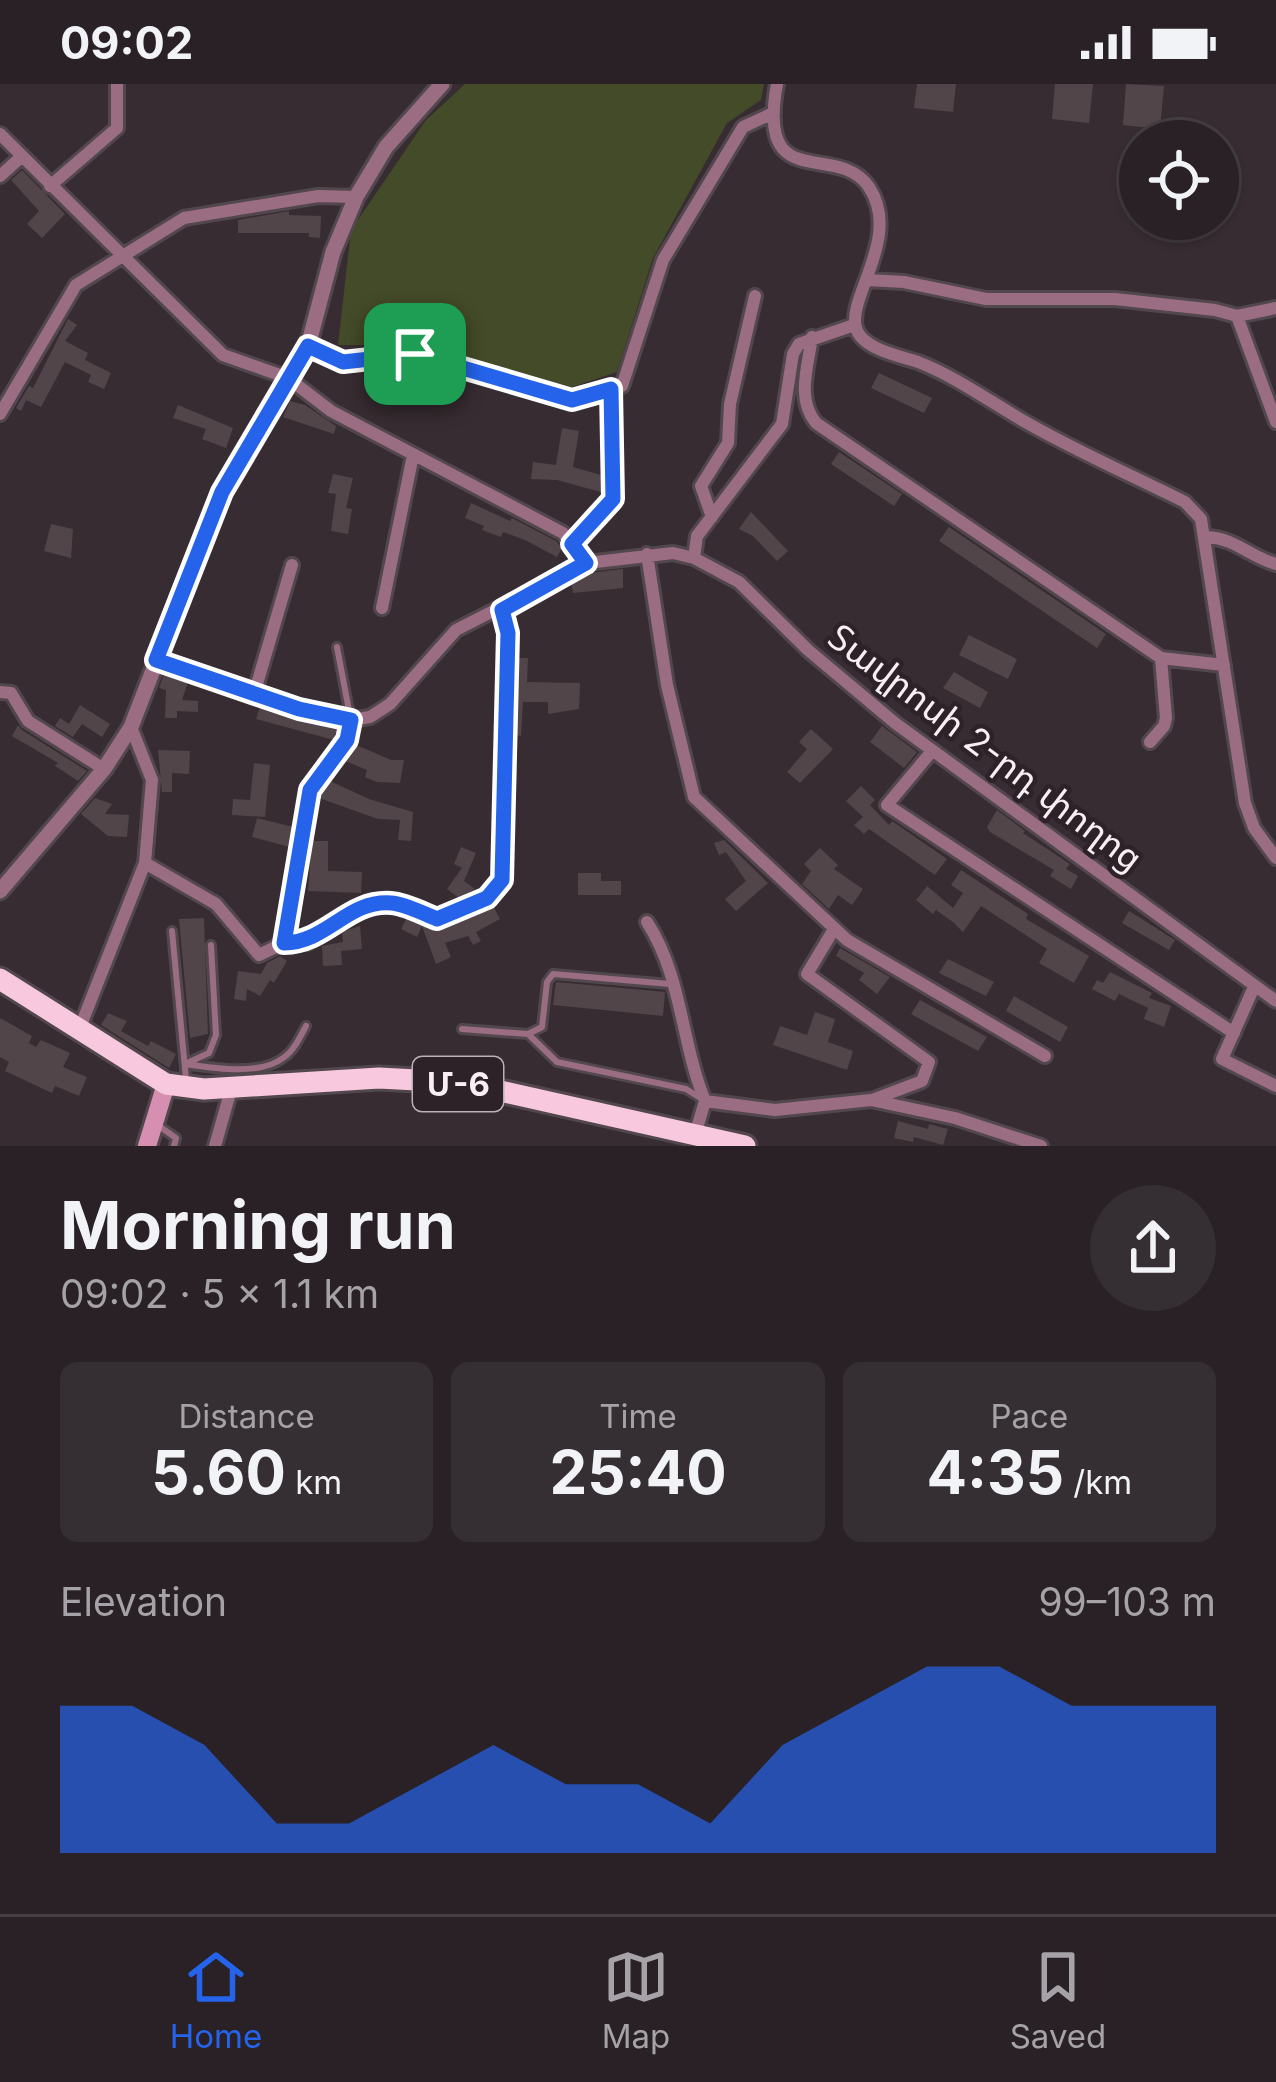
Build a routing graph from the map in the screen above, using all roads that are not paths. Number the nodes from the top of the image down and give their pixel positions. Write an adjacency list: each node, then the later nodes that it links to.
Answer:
1 (116, 84): 8 (street)
2 (442, 84): 9 (street)
3 (777, 84): 4 (street)
4 (771, 114): 11 (street); 19 (street)
5 (0, 134): 6 (street)
6 (21, 157): 7 (street); 8 (street)
7 (0, 176)
8 (50, 186): 10 (street)
9 (356, 197): 10 (street); 17 (street)
10 (122, 256): 18 (street); 20 (street)
11 (868, 280): 14 (street); 15 (street)
12 (755, 296): 23 (street)
13 (1276, 308): 14 (street)
14 (1237, 316): 21 (street)
15 (854, 325): 16 (street); 24 (street)
16 (812, 337): 23 (street); 34 (street)
17 (308, 346): 18 (street); 19 (street)
18 (288, 378): 22 (street); 35 (street)
19 (611, 389): 25 (street)
20 (0, 414)
21 (1276, 422)
22 (413, 455): 25 (street); 31 (street)
23 (712, 517): 27 (street)
24 (1207, 537): 29 (street); 36 (street)
25 (572, 544): 28 (street)
26 (646, 554): 27 (street, Տավրոսի 2-րդ փողոց); 28 (street, Տավրոսի 2-րդ փողոց); 48 (street)
27 (694, 558): 42 (street, Տավրոսի 2-րդ փողոց)
28 (586, 563): 32 (street)
29 (1276, 564)
30 (292, 565): 38 (street)
31 (382, 608)
32 (502, 610): 39 (street); 50 (street)
33 (337, 647): 39 (lane)
34 (1161, 658): 36 (street); 41 (street)
35 (156, 660): 38 (street); 40 (street)
36 (1224, 665): 44 (street)
37 (0, 692): 43 (street)
38 (254, 694): 39 (street)
39 (351, 720): 50 (street)
40 (130, 728): 43 (street); 45 (street)
41 (1150, 742)
42 (932, 751): 54 (street, Տավրոսի 2-րդ փողոց); 60 (street)
43 (104, 770): 46 (street)
44 (1276, 858)
45 (145, 863): 50 (street); 58 (street)
46 (0, 891)
47 (647, 922): 53 (street)
48 (834, 929): 61 (street); 66 (street)
49 (172, 931): 62 (lane)
50 (284, 943)
51 (211, 945): 62 (lane)
52 (0, 979): 58 (highway)
53 (675, 984): 59 (lane); 67 (street)
54 (1254, 987): 55 (street, Տավրոսի 2-րդ փողոց); 60 (street)
55 (1276, 1001)
56 (306, 1026): 62 (lane)
57 (463, 1029): 59 (lane)
58 (79, 1030): 64 (highway)
59 (528, 1034): 67 (lane)
60 (1234, 1034): 63 (street)
61 (1046, 1056)
62 (184, 1064): 64 (lane)
63 (1276, 1085)
64 (177, 1086): 65 (highway, Մ-6); 68 (main road)
65 (232, 1086): 69 (highway, Մ-6); 72 (street)
66 (871, 1100): 67 (street); 74 (street)
67 (705, 1101): 69 (street)
68 (154, 1122): 70 (main road); 71 (lane)
69 (695, 1135): 73 (highway, Մ-6)
70 (147, 1146)
71 (174, 1146)
72 (215, 1146)
73 (745, 1146)
74 (1041, 1146)

